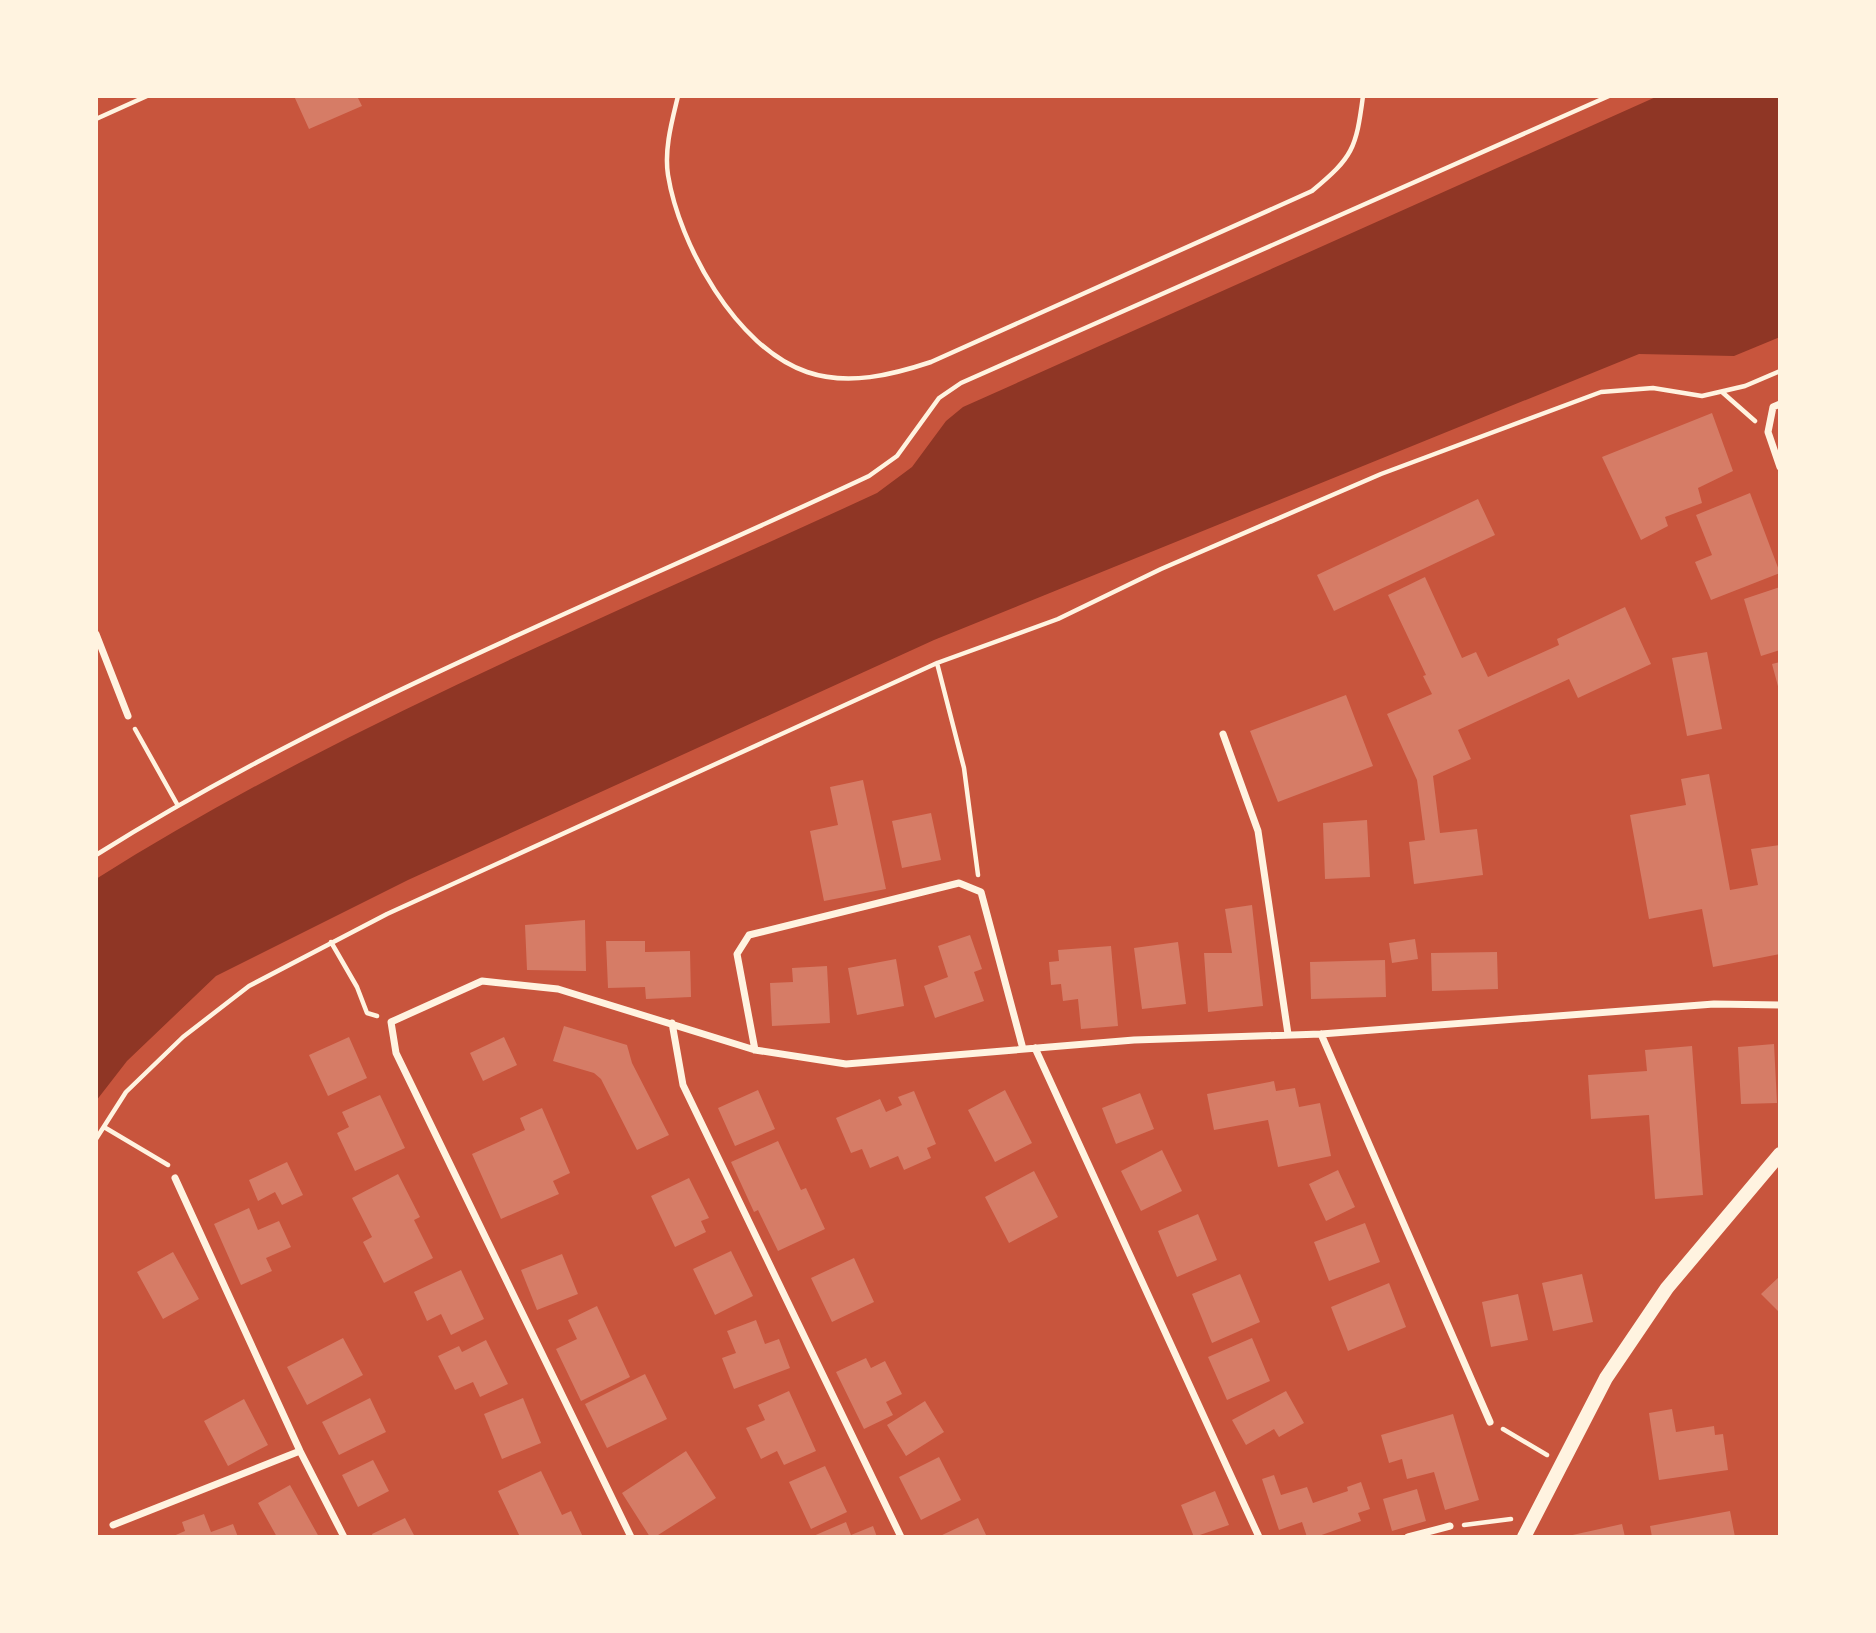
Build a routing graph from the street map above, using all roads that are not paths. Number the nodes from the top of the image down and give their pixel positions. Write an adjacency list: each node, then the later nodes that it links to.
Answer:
1 (1780, 404): 2 (street)
2 (1780, 467)
3 (96, 634): 4 (street)
4 (128, 716)
5 (1223, 734): 8 (street)
6 (1780, 1005): 9 (street)
7 (672, 1023): 12 (street); 20 (street); 21 (street)
8 (1288, 1034): 9 (street); 10 (street)
9 (1321, 1034): 15 (street)
10 (1035, 1048): 11 (street); 22 (street)
11 (1023, 1049): 12 (street); 12 (street)
12 (755, 1050)
13 (1780, 1154): 24 (main road)
14 (175, 1178): 16 (street)
15 (1490, 1422)
16 (300, 1451): 17 (street); 19 (street)
17 (113, 1525)
18 (1450, 1526): 23 (street)
19 (344, 1537)
20 (631, 1537)
21 (901, 1537)
22 (1259, 1537)
23 (1408, 1537)
24 (1524, 1537)

